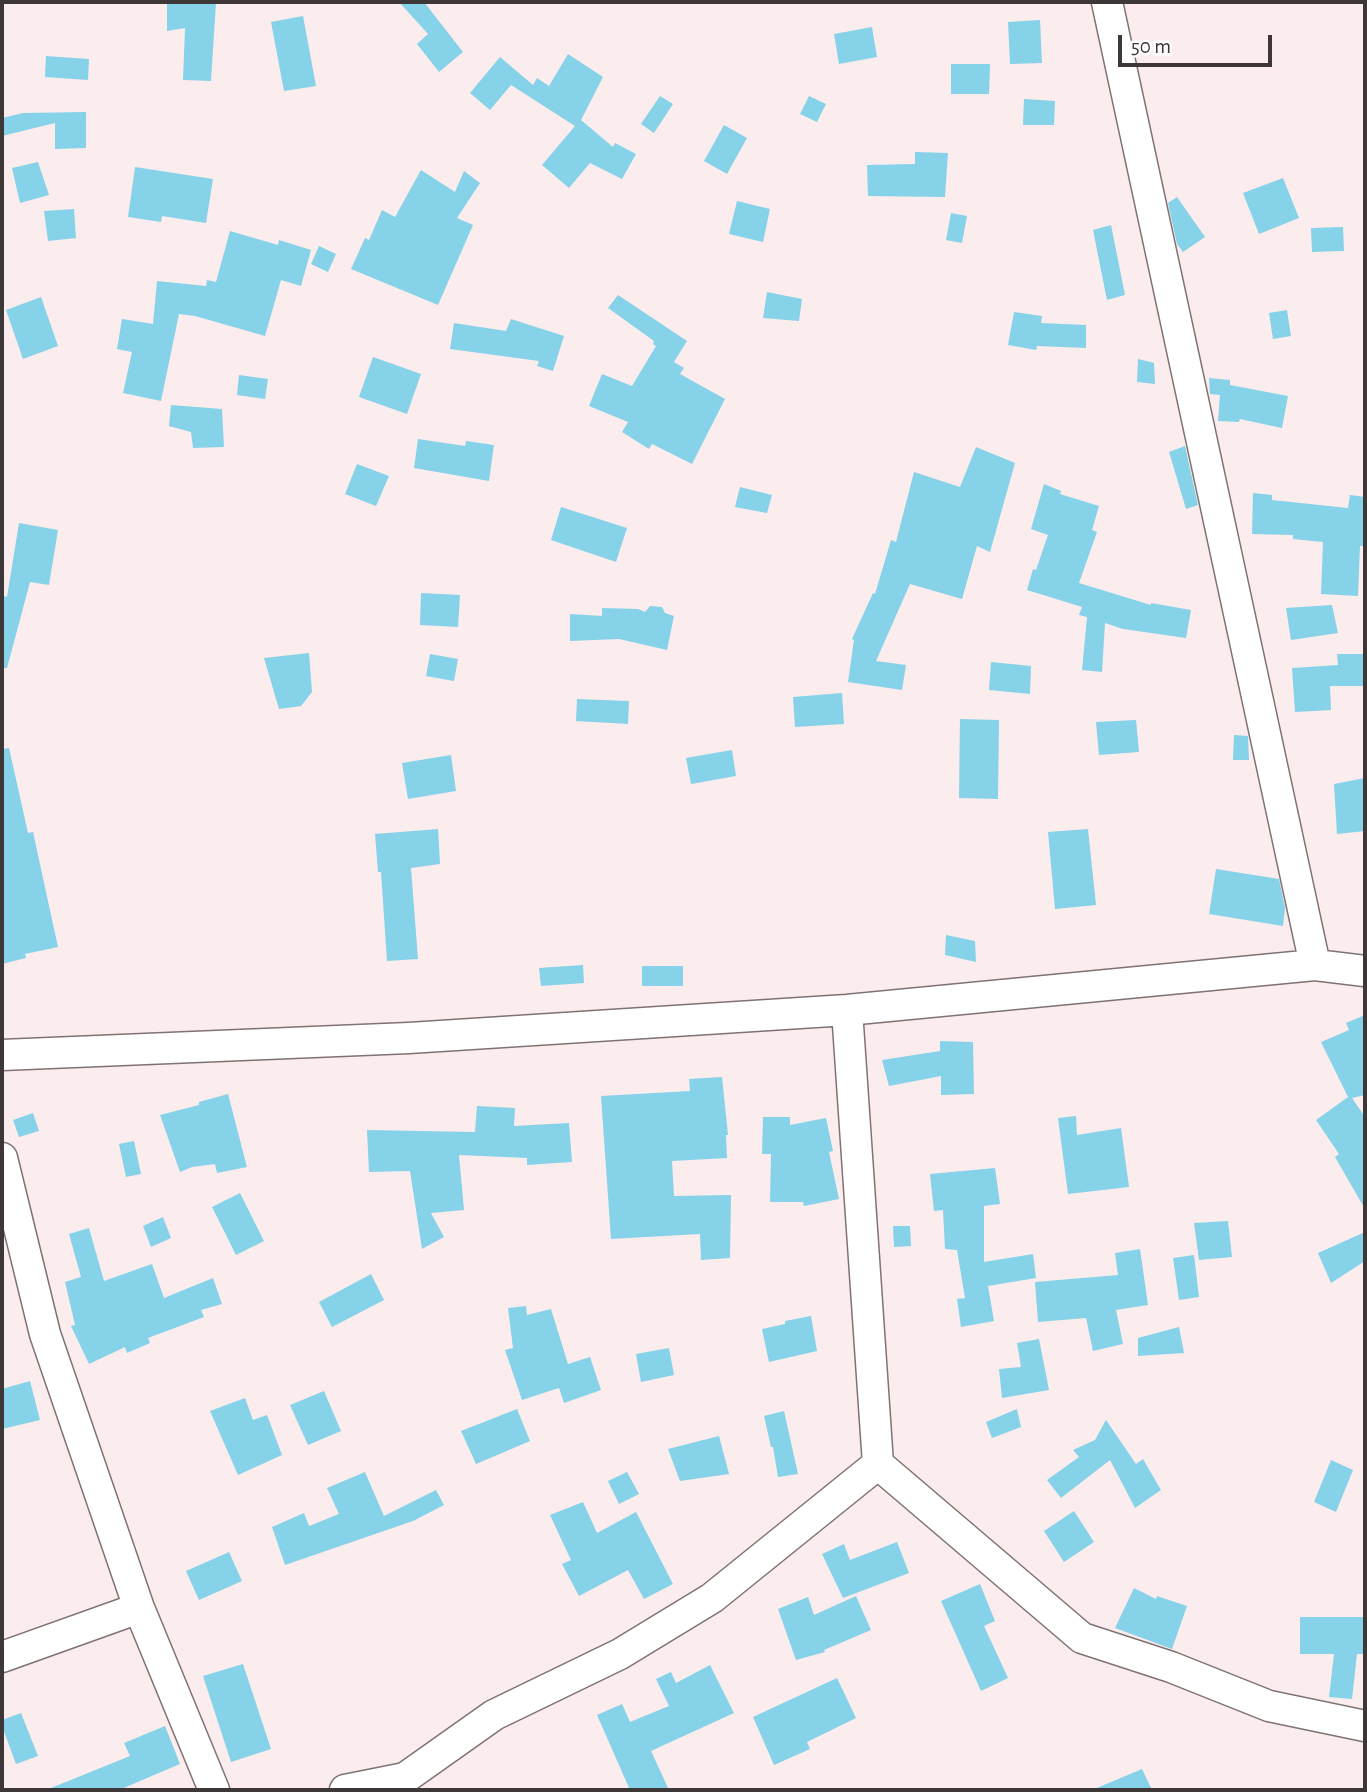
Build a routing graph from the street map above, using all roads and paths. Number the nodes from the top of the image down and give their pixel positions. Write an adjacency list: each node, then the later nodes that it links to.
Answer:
1 (1107, 2): 2 (street)
2 (1315, 965): 3 (street); 4 (street)
3 (1365, 971)
4 (848, 1010): 5 (street); 7 (street)
5 (2, 1055)
6 (2, 1158): 8 (street)
7 (878, 1464): 10 (street); 12 (street)
8 (139, 1608): 9 (street); 11 (street)
9 (2, 1657)
10 (1365, 1726)
11 (214, 1790)
12 (345, 1790)

